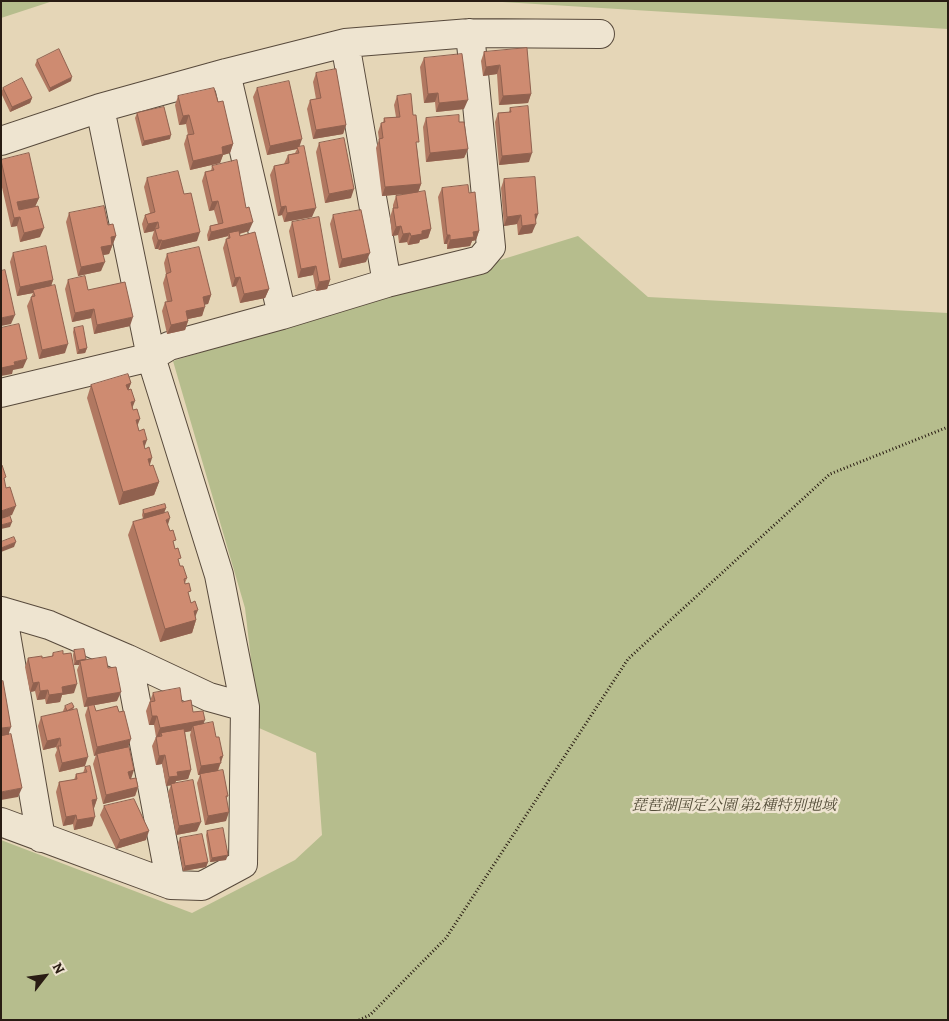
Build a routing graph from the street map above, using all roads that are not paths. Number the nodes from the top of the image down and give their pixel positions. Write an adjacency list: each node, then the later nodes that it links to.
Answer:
1 (470, 33): 2 (street); 3 (street); 7 (street)
2 (600, 34)
3 (345, 43): 4 (street); 7 (street)
4 (226, 72): 5 (street); 8 (street)
5 (100, 108): 6 (street); 9 (street)
6 (1, 141)
7 (387, 283): 8 (street)
8 (282, 315): 9 (street)
9 (151, 357): 10 (street); 13 (street)
10 (1, 393)
11 (2, 611): 12 (street); 15 (street)
12 (128, 659): 13 (street); 16 (street)
13 (245, 707): 16 (street)
14 (1, 822): 15 (street)
15 (42, 838): 16 (street)
16 (171, 885)

